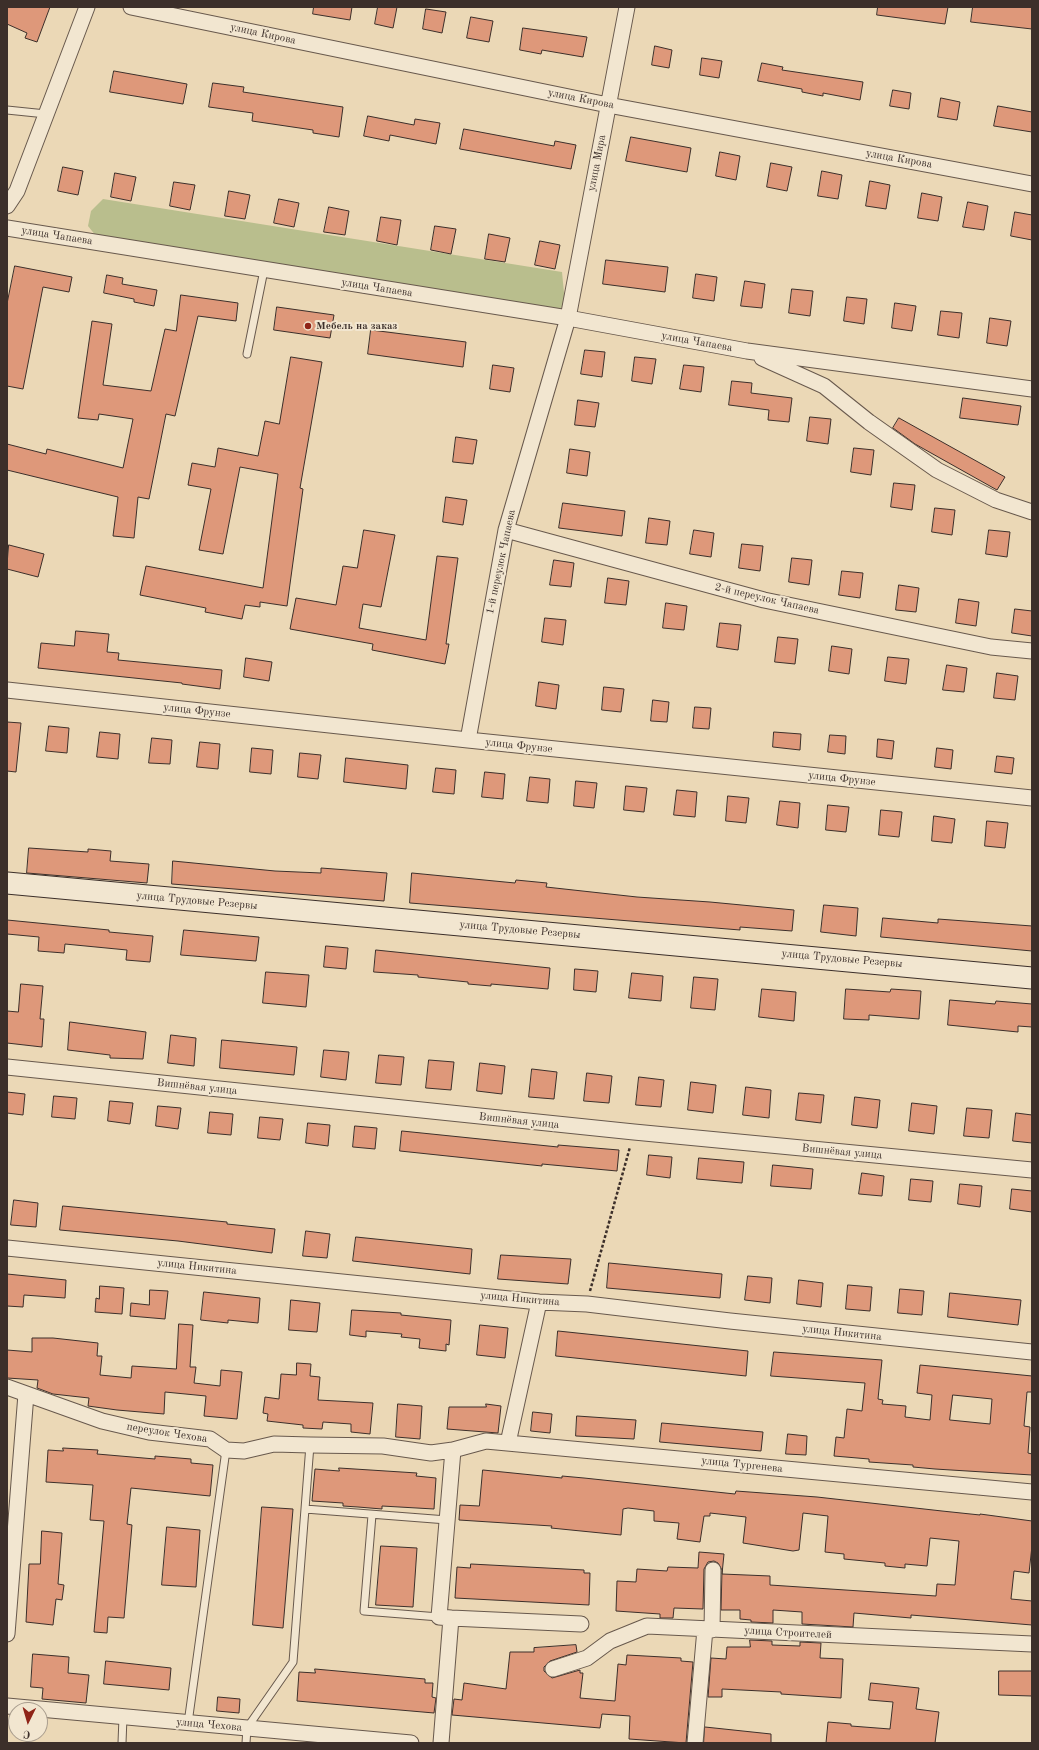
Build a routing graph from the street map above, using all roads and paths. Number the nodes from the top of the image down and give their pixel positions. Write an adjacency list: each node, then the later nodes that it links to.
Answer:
1 (87, 7): 6 (street)
2 (131, 7): 4 (street, улица Кирова)
3 (627, 7): 4 (street, улица Мира)
4 (608, 105): 7 (street, улица Кирова); 11 (street, улица Мира)
5 (7, 110): 6 (lane)
6 (46, 114): 8 (street)
7 (1032, 184)
8 (7, 206)
9 (7, 228): 10 (street, улица Чапаева)
10 (264, 270): 11 (street, улица Чапаева); 13 (lane)
11 (568, 318): 12 (street, улица Чапаева); 16 (street, 1-й переулок Чапаева)
12 (747, 351): 14 (street, улица Чапаева); 15 (street, улица Чапаева)
13 (247, 354)
14 (1032, 389)
15 (1032, 512)
16 (506, 530): 17 (street, 2-й переулок Чапаева); 19 (street, 1-й переулок Чапаева)
17 (1032, 651)
18 (7, 690): 19 (street, улица Фрунзе)
19 (468, 740): 20 (street, улица Фрунзе)
20 (1032, 798)
21 (7, 883): 22 (main road, улица Трудовые Резервы)
22 (1032, 978)
23 (7, 1067): 24 (street, Вишнёвая улица)
24 (634, 1132): 25 (street, Вишнёвая улица); 28 (path)
25 (1032, 1170)
26 (7, 1248): 27 (street, улица Никитина)
27 (539, 1302): 28 (street, улица Никитина); 32 (street)
28 (587, 1304): 29 (street, улица Никитина)
29 (1032, 1352)
30 (7, 1388): 31 (street, переулок Чехова)
31 (26, 1394): 34 (street, переулок Чехова); 44 (street)
32 (508, 1443): 35 (street, улица Тургенева); 36 (street, улица Тургенева)
33 (310, 1445): 34 (street); 35 (street); 37 (lane)
34 (226, 1450): 49 (lane)
35 (453, 1450): 39 (street)
36 (1032, 1492)
37 (305, 1509): 38 (lane); 50 (lane)
38 (372, 1515): 39 (lane); 41 (lane)
39 (447, 1520): 41 (street)
40 (713, 1570): 43 (street)
41 (445, 1618): 42 (street); 53 (street)
42 (581, 1624)
43 (709, 1629): 45 (street, улица Строителей); 46 (street, улица Строителей); 54 (street)
44 (7, 1634)
45 (1032, 1644)
46 (553, 1669)
47 (7, 1706): 48 (street, улица Чехова)
48 (123, 1717): 49 (street, улица Чехова); 51 (lane)
49 (188, 1723): 50 (street, улица Чехова)
50 (247, 1733): 52 (street, улица Чехова)
51 (122, 1743)
52 (411, 1743)
53 (441, 1743)
54 (696, 1743)

